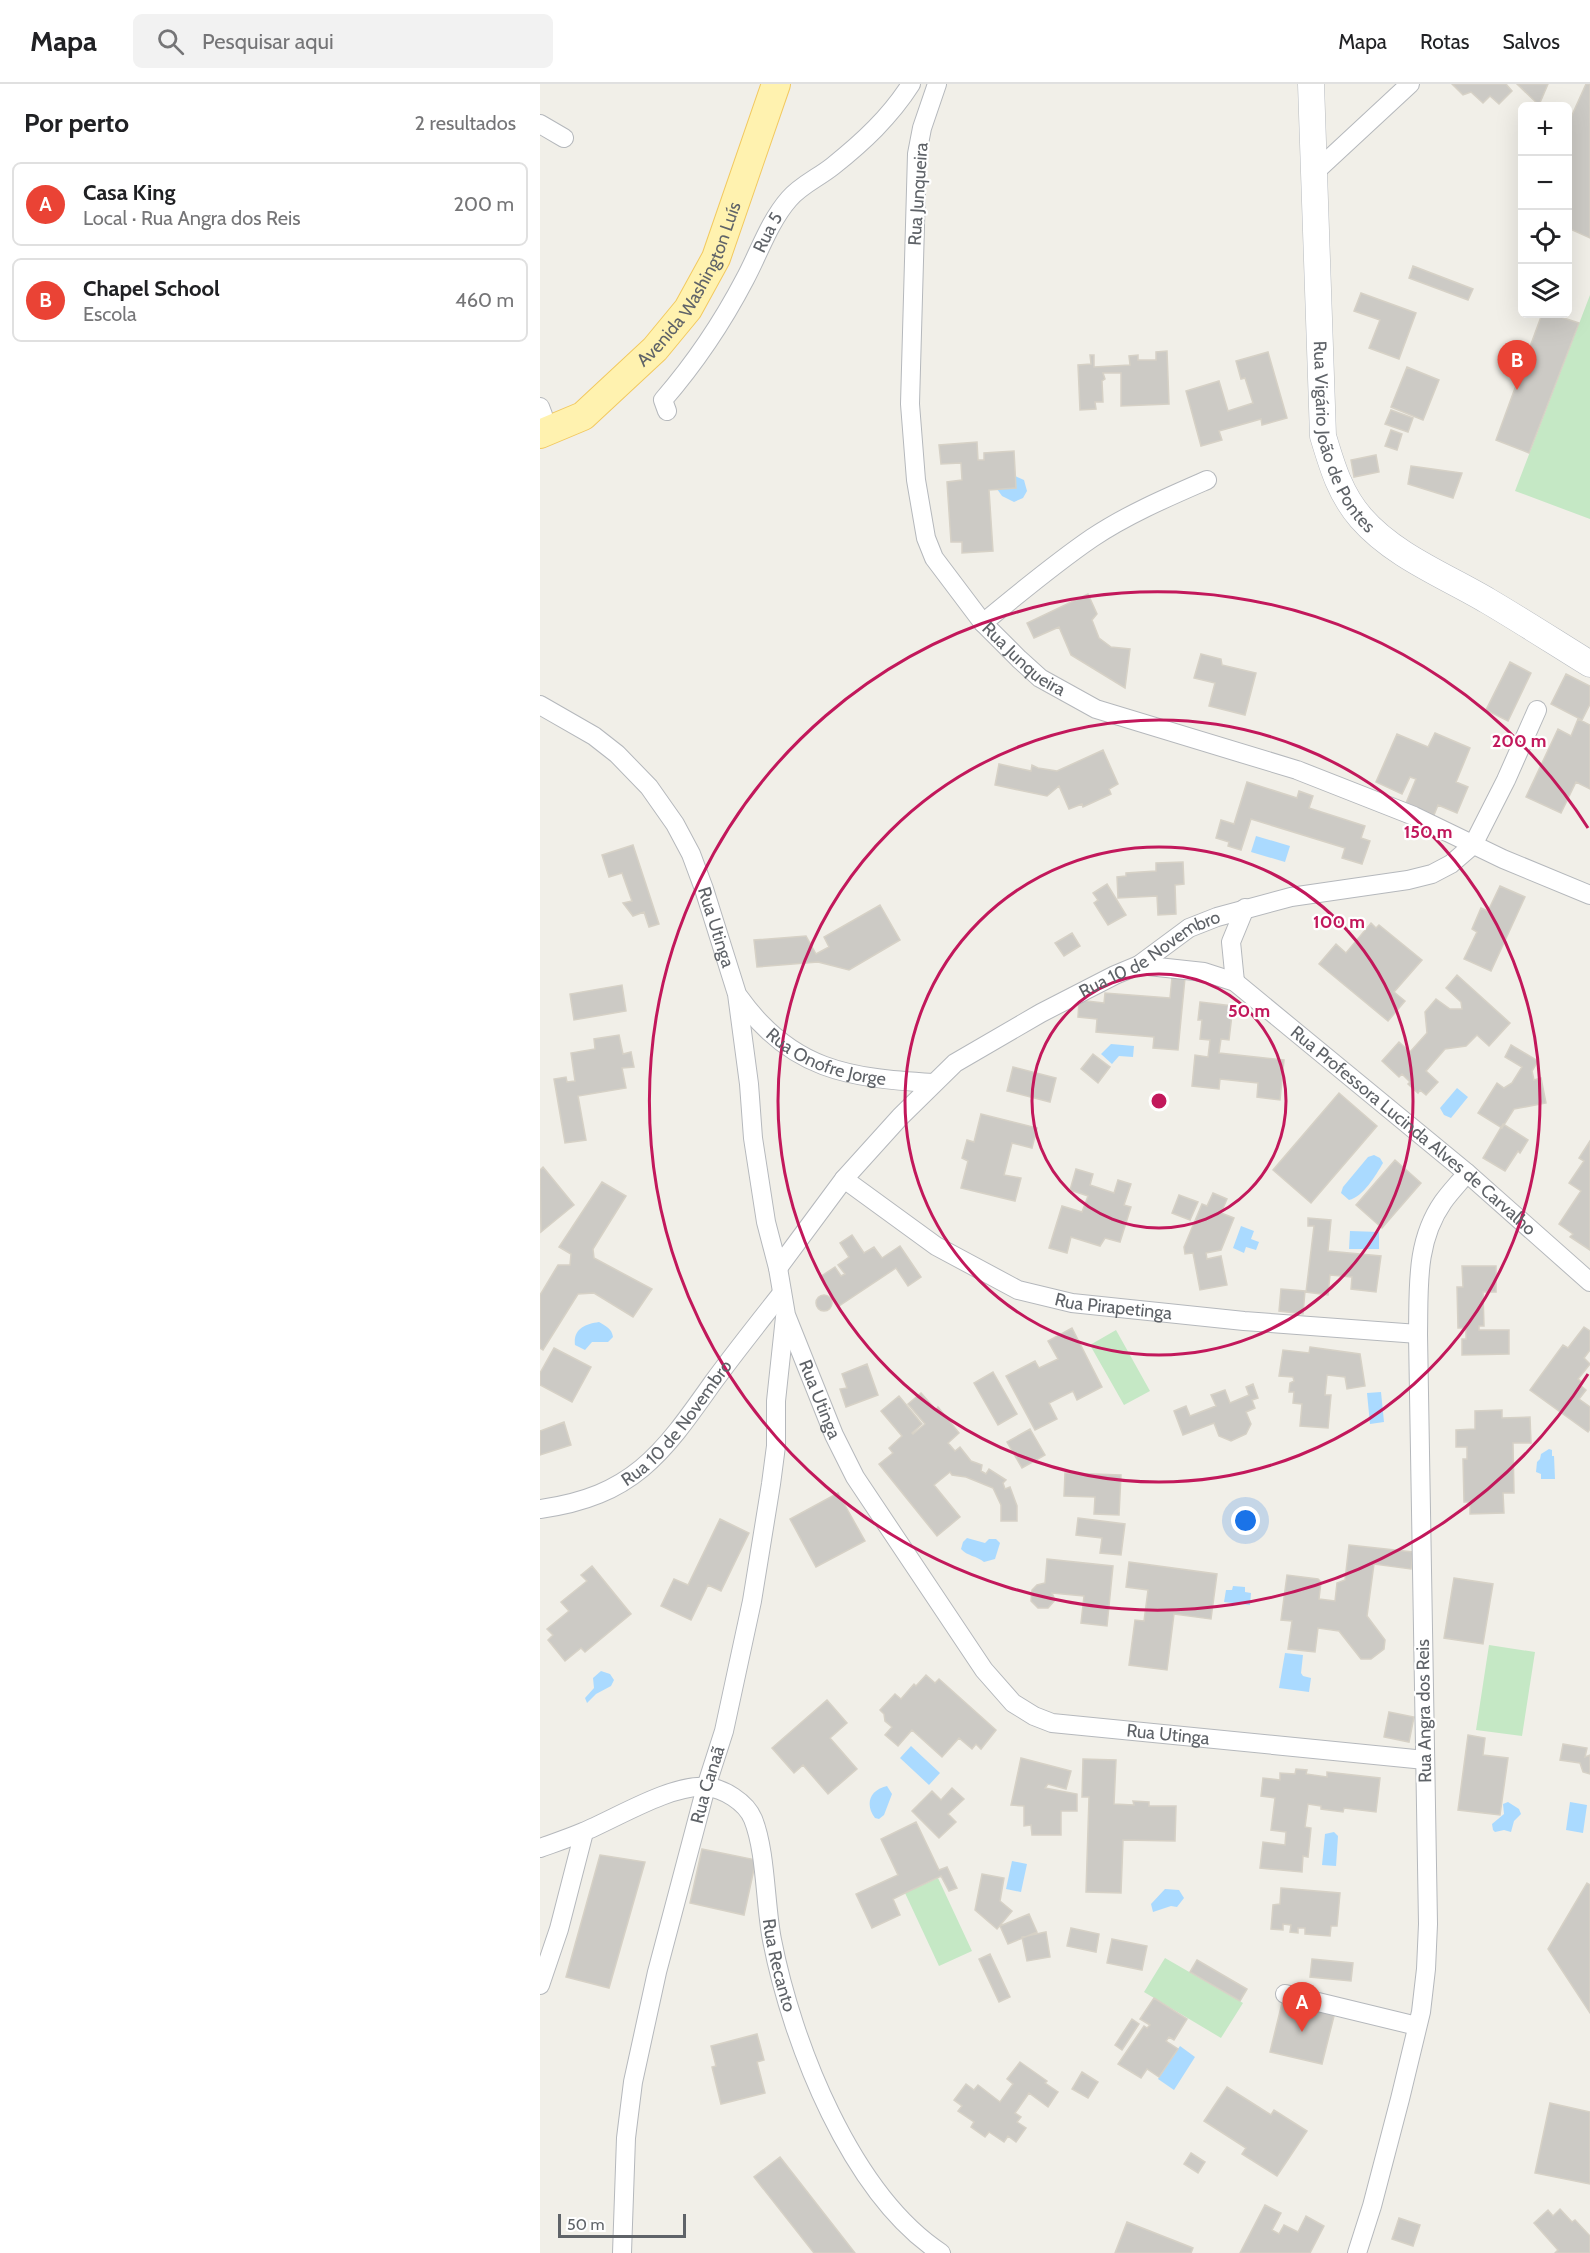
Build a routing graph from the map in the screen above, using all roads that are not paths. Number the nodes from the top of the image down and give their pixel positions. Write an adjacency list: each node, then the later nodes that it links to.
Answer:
1 (776, 84): 10 (main road, Avenida Washington Luís)
2 (911, 84): 9 (street, Rua 5)
3 (937, 84): 12 (street, Rua Junqueira)
4 (1311, 84): 8 (street, Rua Vigário João de Pontes)
5 (1410, 84): 8 (street)
6 (540, 124): 7 (street)
7 (564, 138)
8 (1314, 173): 13 (street, Rua Vigário João de Pontes)
9 (667, 411)
10 (541, 419)
11 (1207, 480): 12 (street)
12 (983, 623): 16 (street, Rua Junqueira)
13 (1590, 664)
14 (540, 705): 21 (street, Rua Utinga)
15 (1537, 710): 16 (street, Rua 10 de Novembro)
16 (1473, 845): 17 (street, Rua Junqueira); 18 (street, Rua 10 de Novembro)
17 (1590, 895)
18 (1245, 908): 19 (street, Rua 10 de Novembro); 20 (street)
19 (1139, 965): 20 (street, Rua Professora Lucinda Alves de Carvalho); 22 (street, Rua 10 de Novembro)
20 (1235, 982): 23 (street, Rua Professora Lucinda Alves de Carvalho)
21 (737, 994): 22 (street, Rua Onofre Jorge); 25 (street, Rua Utinga)
22 (933, 1083): 24 (street, Rua 10 de Novembro)
23 (1467, 1173): 26 (street, Rua Professora Lucinda Alves de Carvalho); 29 (street, Rua Angra dos Reis)
24 (844, 1179): 25 (street, Rua 10 de Novembro); 29 (street, Rua Pirapetinga)
25 (778, 1268): 27 (street, Rua Utinga)
26 (1590, 1282)
27 (782, 1293): 28 (street, Rua Utinga); 30 (street, Rua 10 de Novembro)
28 (786, 1315): 31 (street, Rua Utinga); 32 (street, Rua Canaã)
29 (1418, 1334): 31 (street, Rua Angra dos Reis)
30 (540, 1509)
31 (1425, 1760): 37 (street, Rua Angra dos Reis)
32 (706, 1787): 33 (street); 38 (street, Rua Canaã); 39 (street, Rua Recanto)
33 (584, 1832): 34 (street); 35 (street)
34 (540, 1848)
35 (540, 1985)
36 (1285, 1994): 37 (street)
37 (1418, 2026): 40 (street, Rua Angra dos Reis)
38 (622, 2253)
39 (941, 2253)
40 (1357, 2253)

